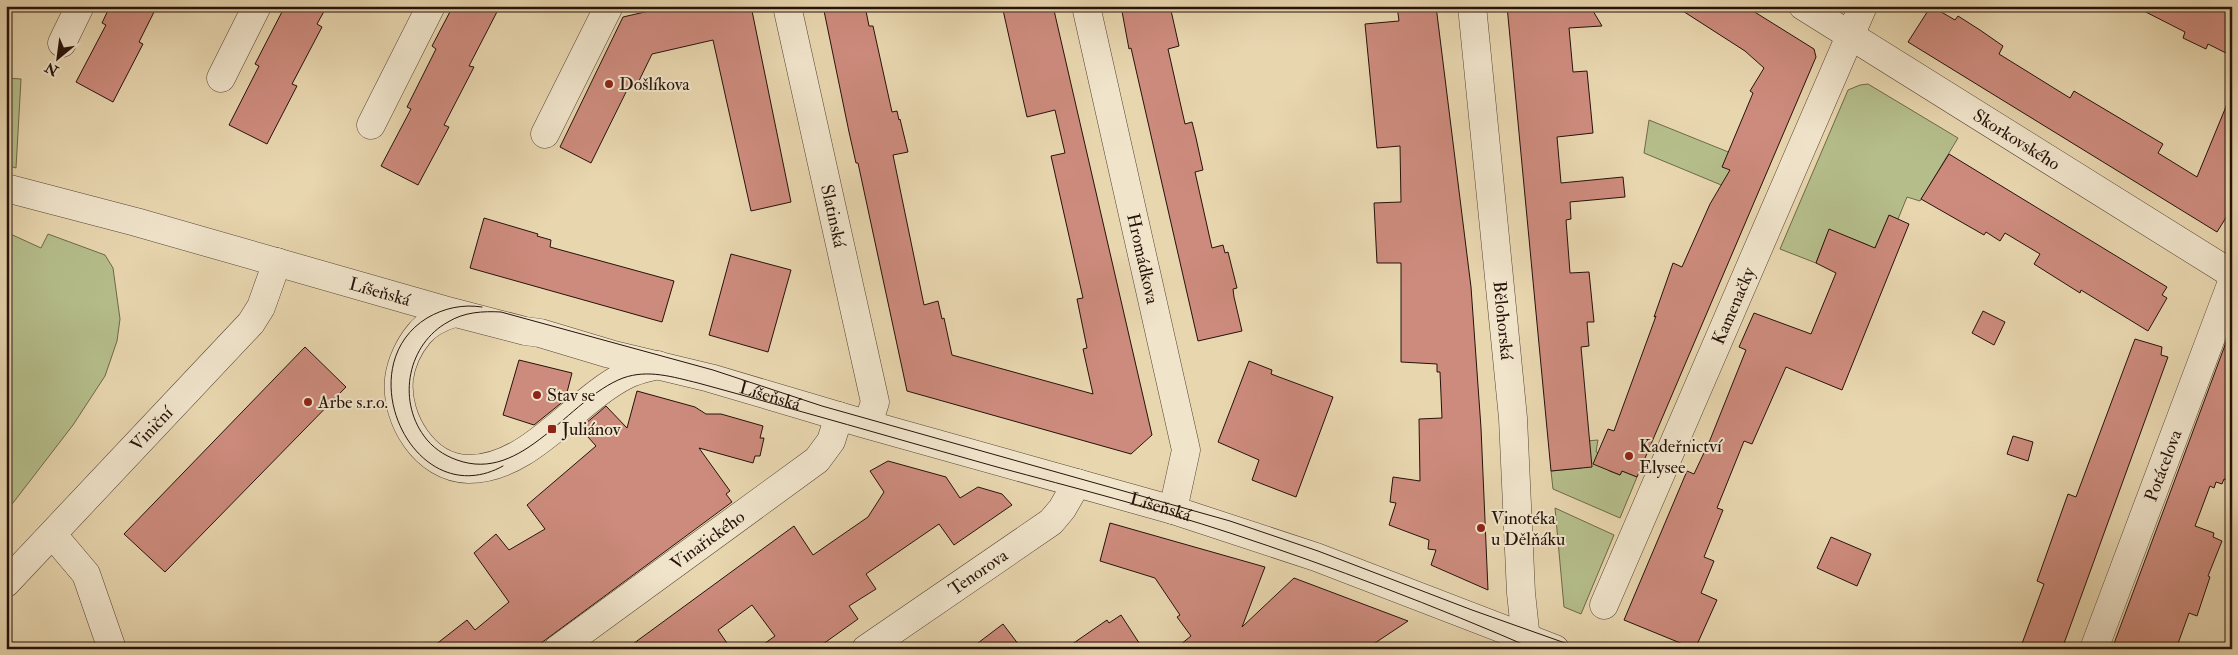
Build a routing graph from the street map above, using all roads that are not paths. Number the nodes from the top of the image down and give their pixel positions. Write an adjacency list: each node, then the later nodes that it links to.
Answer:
1 (80, 6): 11 (street)
2 (257, 6): 12 (street)
3 (431, 6): 13 (street)
4 (609, 6): 14 (street)
5 (787, 6): 22 (street, Slatinská)
6 (1086, 6): 24 (street, Hromádkova)
7 (1472, 6): 28 (street, Bělohorská)
8 (1802, 6): 10 (street, Skorkovského)
9 (1863, 6): 10 (street, Kamenačky)
10 (1850, 35): 17 (street, Skorkovského); 27 (street, Kamenačky)
11 (62, 44)
12 (222, 78)
13 (371, 125)
14 (545, 134)
15 (6, 188): 16 (street, Líšeňská)
16 (277, 262): 19 (street, Líšeňská); 25 (street, Viniční)
17 (2232, 274)
18 (2232, 282): 33 (street, Potácelova)
19 (454, 312): 20 (street, Líšeňská); 20 (street)
20 (658, 365): 21 (street, Líšeňská)
21 (839, 416): 22 (street, Líšeňská); 29 (street, Vinařického)
22 (868, 424): 23 (street, Líšeňská)
23 (1077, 483): 24 (street, Líšeňská); 31 (street, Tenorova)
24 (1173, 510): 28 (street, Líšeňská)
25 (53, 535): 26 (street, Viniční); 30 (street)
26 (6, 583)
27 (1604, 605)
28 (1526, 643): 32 (street, Líšeňská)
29 (575, 644)
30 (112, 649)
31 (866, 649)
32 (1555, 649)
33 (2094, 649)

